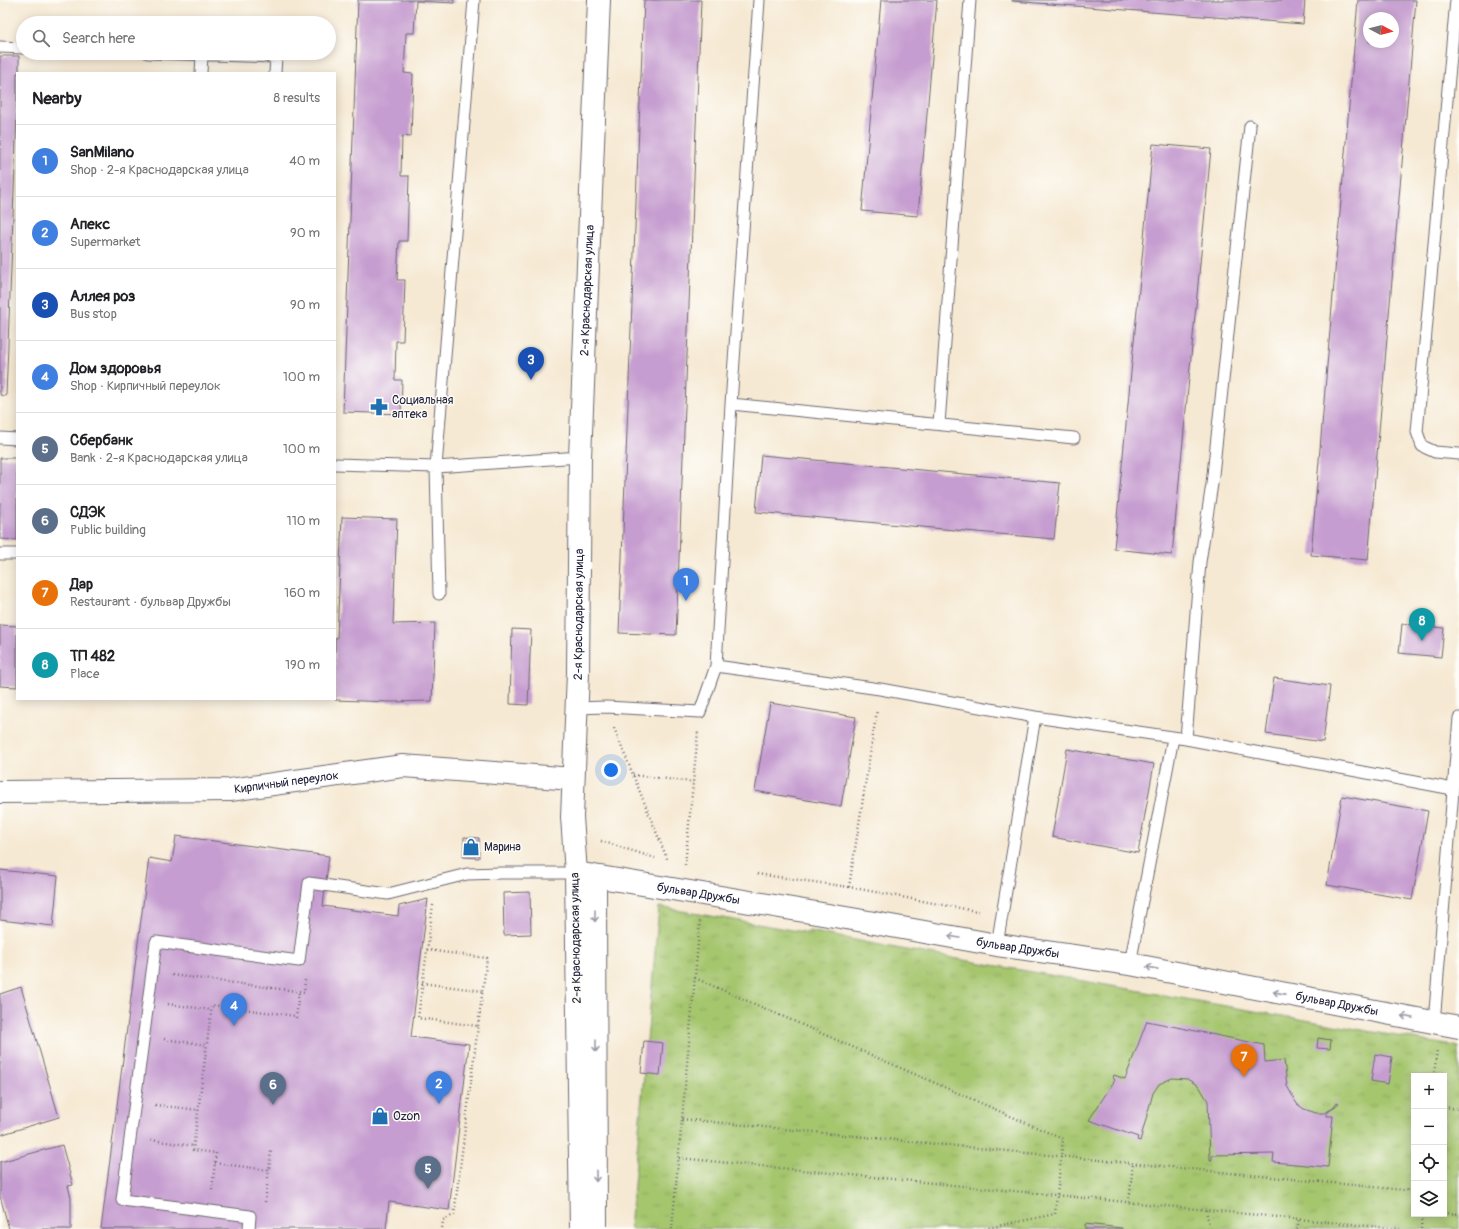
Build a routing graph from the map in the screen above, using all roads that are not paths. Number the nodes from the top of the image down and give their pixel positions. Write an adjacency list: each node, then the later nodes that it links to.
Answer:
1 (474, 0): 21 (lane)
2 (599, 0): 19 (street, 2-я Краснодарская улица)
3 (759, 0): 13 (lane)
4 (970, 0): 14 (lane)
5 (1456, 0): 18 (lane)
6 (0, 47): 7 (lane)
7 (16, 48)
8 (202, 60): 10 (lane)
9 (276, 60): 11 (lane)
10 (201, 72)
11 (275, 72)
12 (1250, 126): 30 (lane)
13 (731, 404): 14 (lane); 25 (lane)
14 (939, 424): 16 (lane)
15 (0, 438): 17 (lane)
16 (1074, 438)
17 (16, 440)
18 (1459, 454)
19 (580, 457): 21 (lane); 26 (street, 2-я Краснодарская улица)
20 (336, 464): 21 (lane)
21 (436, 467): 24 (lane)
22 (0, 554): 23 (lane)
23 (16, 554)
24 (439, 594)
25 (716, 666): 26 (lane); 27 (lane)
26 (576, 708): 31 (street, 2-я Краснодарская улица)
27 (1036, 717): 29 (lane); 35 (lane)
28 (1459, 718): 32 (lane)
29 (1173, 738): 30 (lane); 36 (lane)
30 (1186, 739): 32 (lane)
31 (573, 778): 33 (street, Кирпичный переулок); 34 (street, 2-я Краснодарская улица)
32 (1453, 789): 37 (lane)
33 (0, 792)
34 (586, 875): 35 (street, бульвар Дружбы, one-way to 34); 39 (lane); 40 (street, 2-я Краснодарская улица); 41 (street, one-way to 41)
35 (997, 945): 36 (street, бульвар Дружбы)
36 (1130, 964): 37 (street, бульвар Дружбы, one-way to 36)
37 (1434, 1023): 38 (street, бульвар Дружбы)
38 (1459, 1027)
39 (249, 1229)
40 (581, 1229)
41 (596, 1229)

